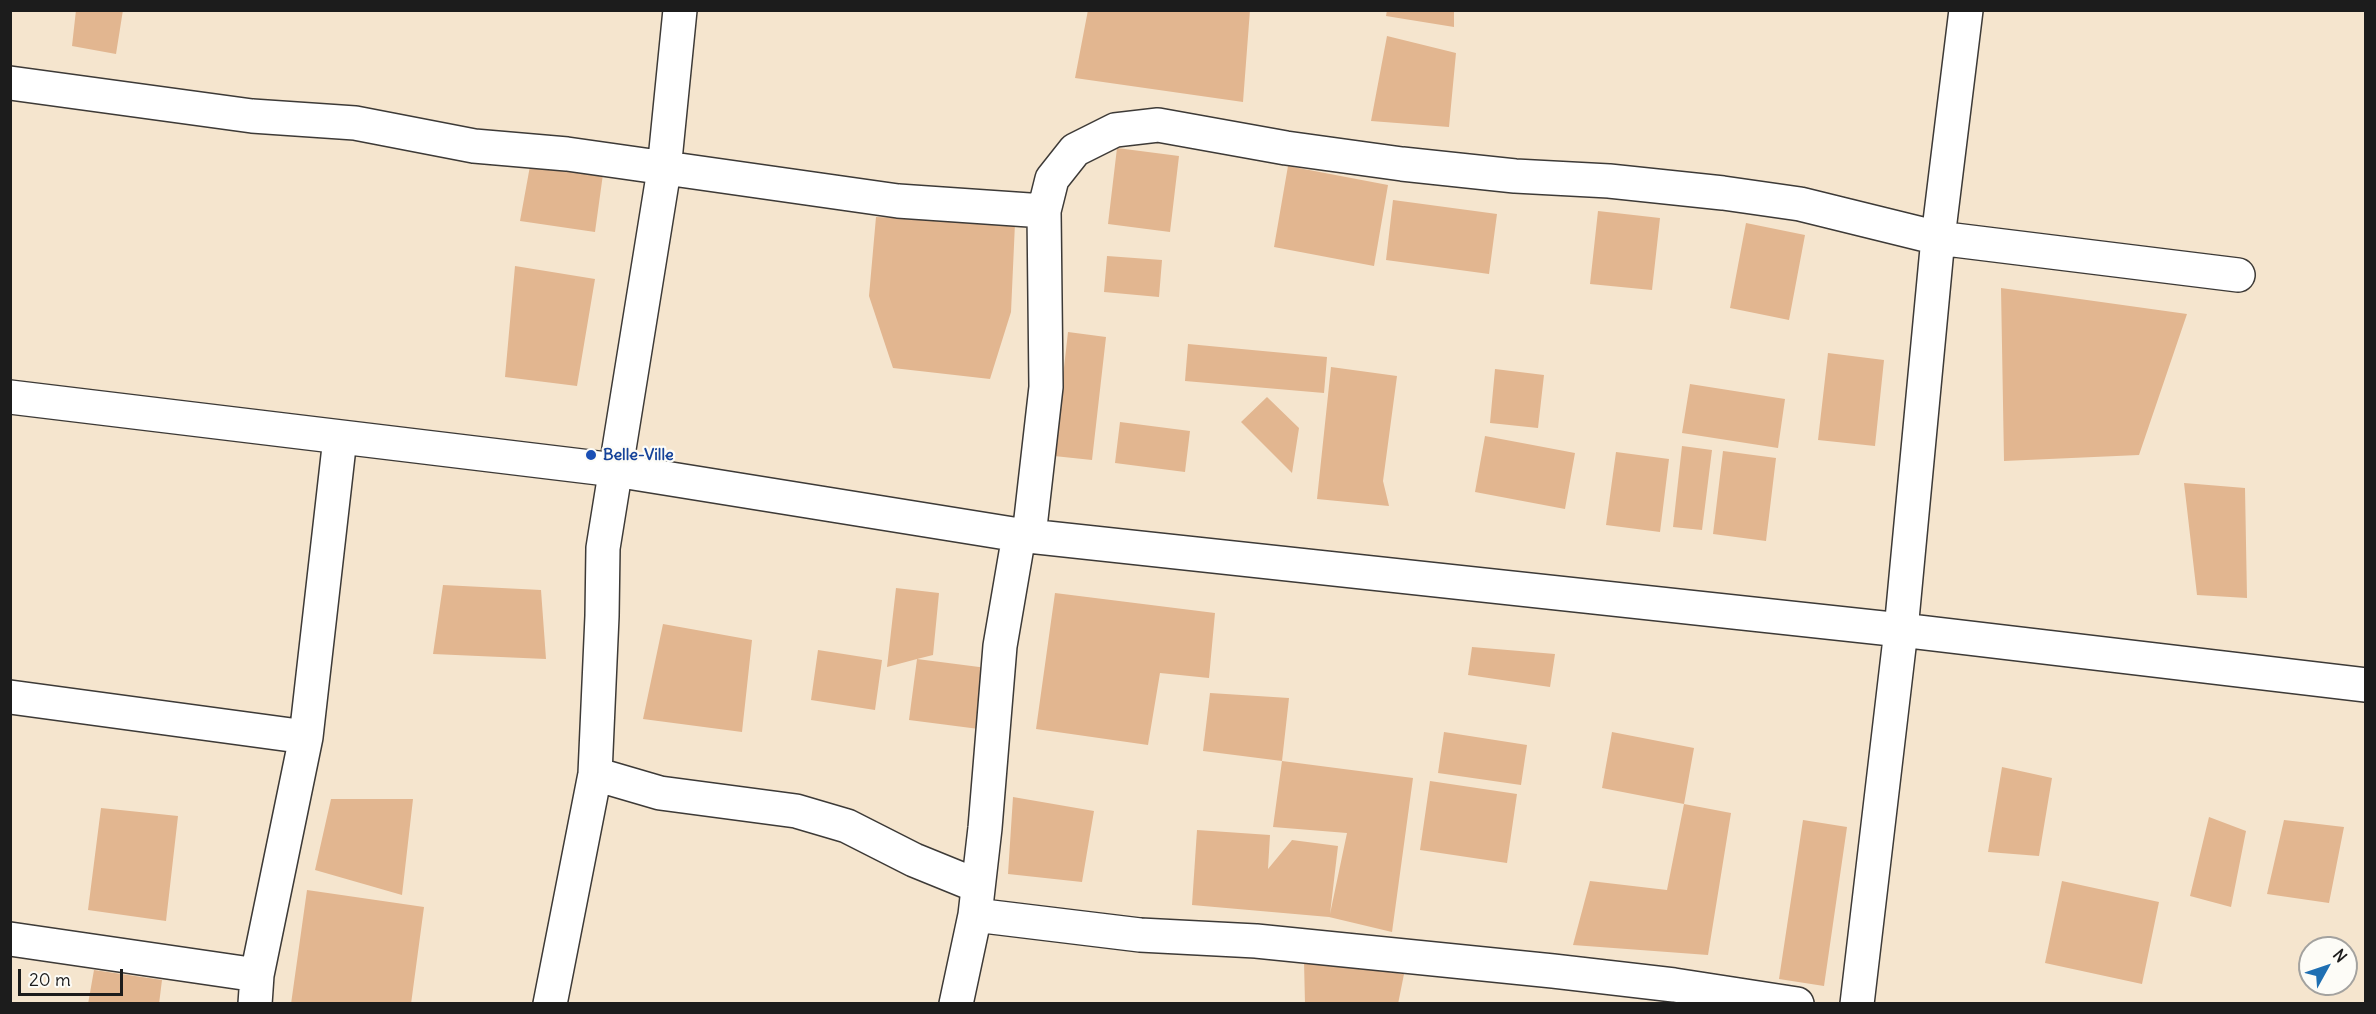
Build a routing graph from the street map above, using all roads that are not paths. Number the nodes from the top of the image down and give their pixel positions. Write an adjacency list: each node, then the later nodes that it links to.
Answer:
1 (680, 10): 4 (street)
2 (1966, 10): 6 (street)
3 (10, 83): 4 (street)
4 (664, 170): 5 (street); 10 (street)
5 (1044, 211): 6 (street); 11 (street)
6 (1938, 238): 7 (street); 12 (street)
7 (2238, 275)
8 (10, 397): 9 (street)
9 (340, 438): 10 (street); 15 (street)
10 (615, 470): 11 (street); 16 (street)
11 (1024, 535): 12 (street); 17 (street)
12 (1901, 630): 13 (street); 23 (street)
13 (2366, 685)
14 (10, 697): 15 (street)
15 (306, 737): 19 (street)
16 (595, 774): 17 (street); 20 (street)
17 (977, 900): 21 (street); 22 (street)
18 (10, 939): 19 (street)
19 (256, 989)
20 (550, 1004)
21 (956, 1004)
22 (1797, 1004)
23 (1857, 1004)

